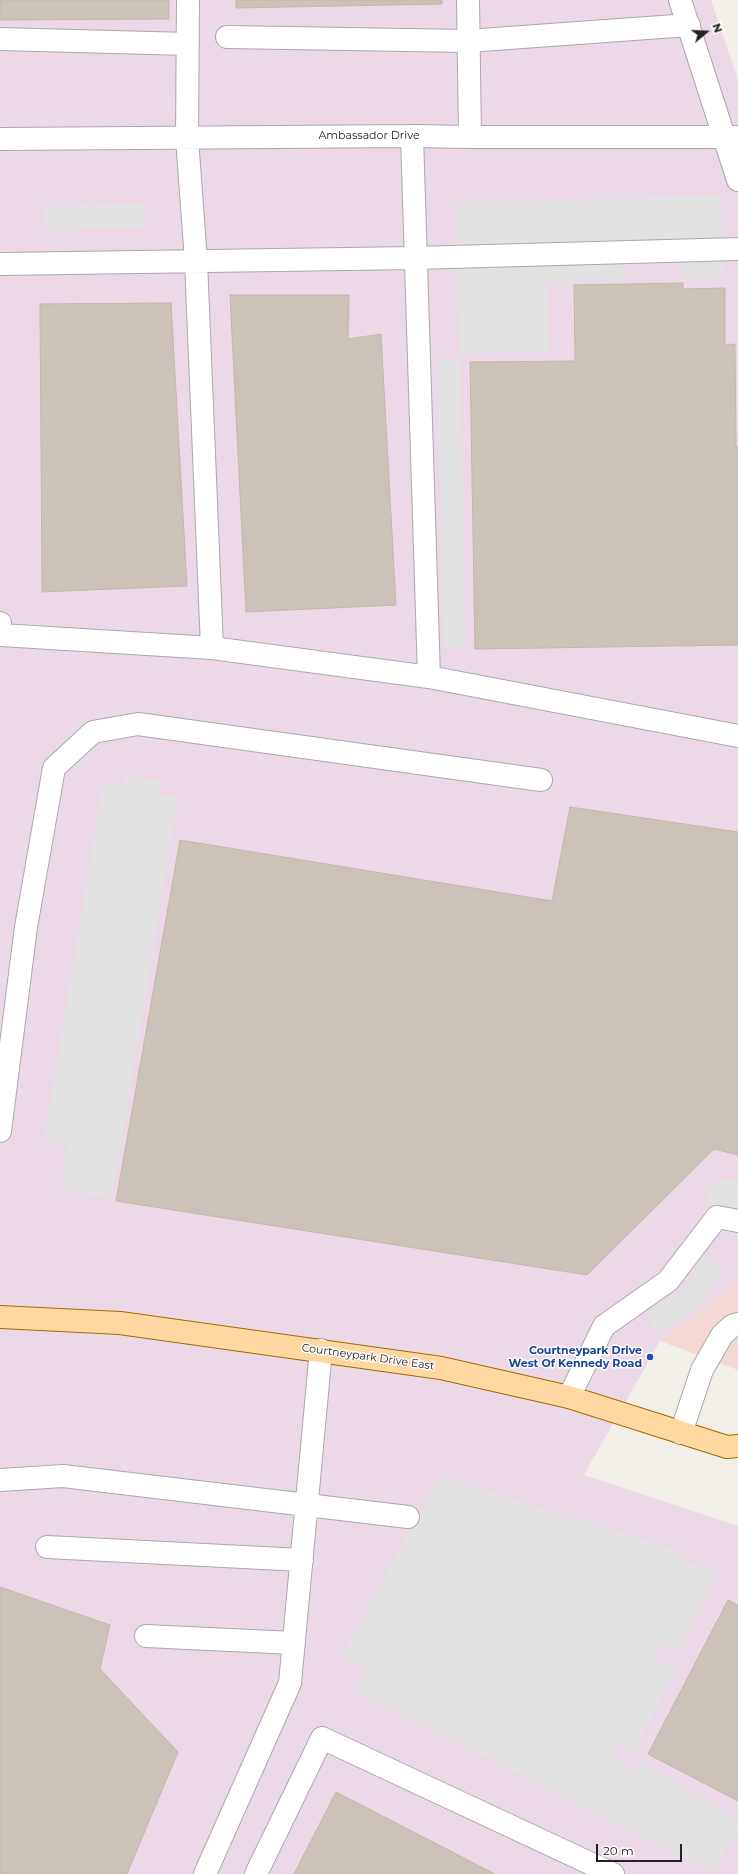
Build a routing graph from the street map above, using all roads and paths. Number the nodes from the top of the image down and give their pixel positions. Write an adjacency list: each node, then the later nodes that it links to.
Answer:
1 (188, 0): 8 (street)
2 (468, 0): 7 (street)
3 (680, 0): 4 (street)
4 (689, 24): 7 (street); 11 (street)
5 (227, 38): 7 (street)
6 (0, 39): 8 (street)
7 (468, 41): 10 (street)
8 (188, 44): 12 (street)
9 (412, 136): 10 (street, Ambassador Drive); 12 (street, Ambassador Drive); 16 (street)
10 (470, 137): 11 (street, Ambassador Drive)
11 (731, 137): 14 (street)
12 (187, 138): 13 (street, Ambassador Drive); 17 (street)
13 (0, 139)
14 (738, 180)
15 (738, 249): 16 (street)
16 (415, 258): 17 (street); 21 (street)
17 (196, 261): 18 (street); 20 (street)
18 (0, 264)
19 (0, 632): 20 (street)
20 (212, 648): 21 (street)
21 (429, 677): 22 (street)
22 (738, 736)
23 (541, 780): 24 (street)
24 (0, 1130)
25 (738, 1221): 29 (street)
26 (0, 1317): 28 (main road, Courtneypark Drive East)
27 (738, 1324): 30 (street)
28 (321, 1350): 29 (main road, Courtneypark Drive East); 33 (street)
29 (569, 1397): 30 (main road, Courtneypark Drive East)
30 (681, 1433): 31 (main road, Courtneypark Drive East)
31 (734, 1451)
32 (0, 1480): 33 (street)
33 (307, 1504): 34 (street); 36 (street)
34 (408, 1517)
35 (47, 1548): 36 (street)
36 (302, 1560): 38 (street)
37 (146, 1636): 38 (street)
38 (294, 1643): 39 (street)
39 (205, 1874)
40 (256, 1874): 41 (street)
41 (613, 1874)

